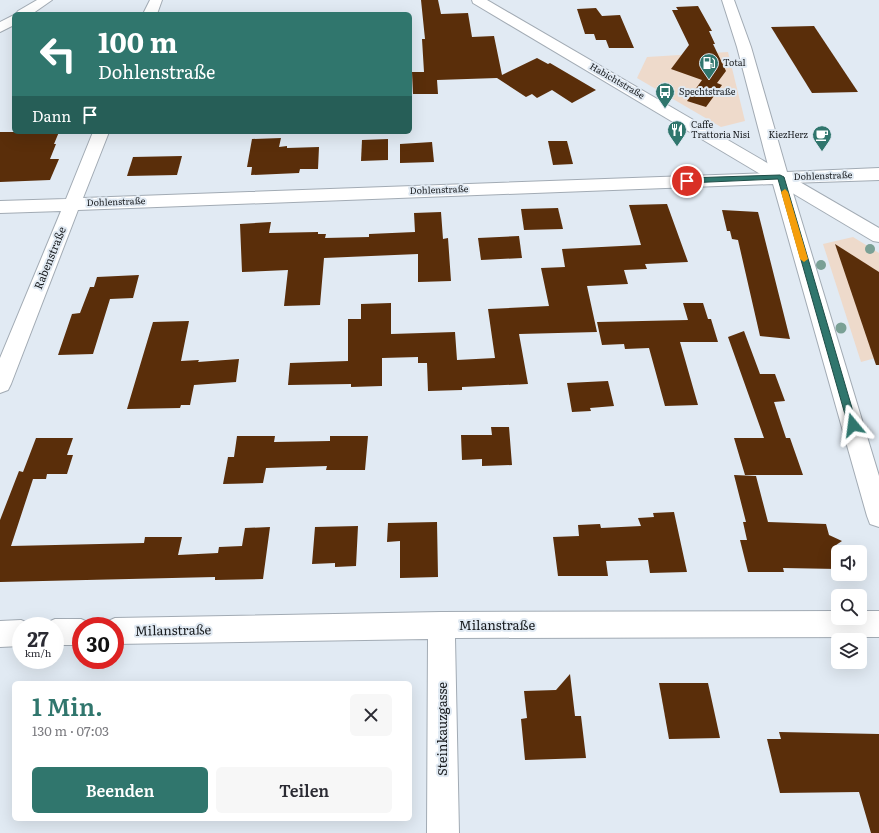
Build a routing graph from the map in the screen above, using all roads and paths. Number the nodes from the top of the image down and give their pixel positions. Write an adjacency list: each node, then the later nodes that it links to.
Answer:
1 (46, 0): 5 (street)
2 (156, 0): 6 (street)
3 (478, 0): 11 (street, Habichtstraße)
4 (728, 0): 11 (street)
5 (26, 12)
6 (151, 12)
7 (12, 20): 8 (street)
8 (0, 28)
9 (101, 134): 12 (street, Rabenstraße)
10 (879, 174): 11 (street, Dohlenstraße)
11 (780, 177): 12 (street, Dohlenstraße); 14 (street, Habichtstraße); 16 (street)
12 (72, 204): 13 (street, Dohlenstraße); 15 (street, Rabenstraße)
13 (0, 207)
14 (879, 236)
15 (0, 384)
16 (879, 516)
17 (879, 624): 18 (street, Milanstraße)
18 (441, 625): 19 (street, Milanstraße); 22 (street, Steinkauzgasse)
19 (124, 631)
20 (12, 633): 21 (street)
21 (0, 634)
22 (443, 833)

